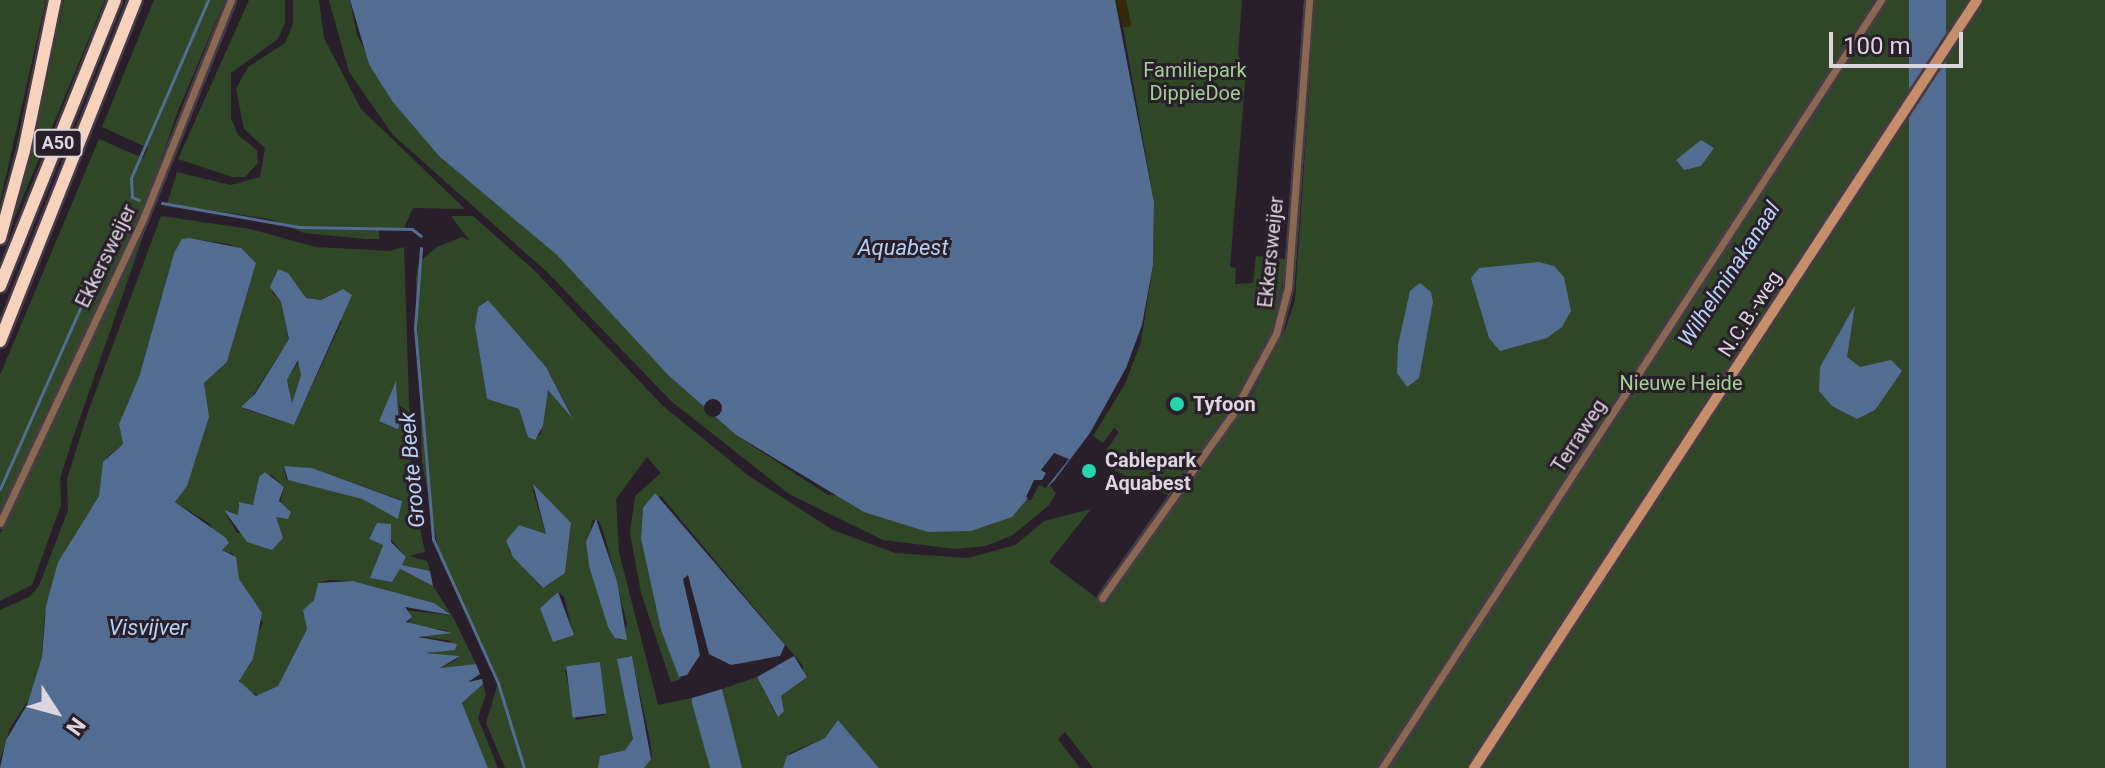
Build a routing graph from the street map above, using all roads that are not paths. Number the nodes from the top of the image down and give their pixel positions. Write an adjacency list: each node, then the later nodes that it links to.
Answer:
1 (55, 0): 10 (highway)
2 (115, 0): 11 (highway, A50)
3 (136, 0): 9 (highway, A50)
4 (144, 0): 9 (highway, A50)
5 (231, 0): 13 (street, Ekkersweijer)
6 (1309, 0): 14 (street, Ekkersweijer)
7 (1881, 0): 15 (street, Terraweg)
8 (1977, 0): 16 (street, N.C.B.-weg)
9 (104, 82): 12 (highway, A50)
10 (0, 238)
11 (0, 286)
12 (0, 341)
13 (0, 523)
14 (1102, 598)
15 (1382, 768)
16 (1474, 768)

